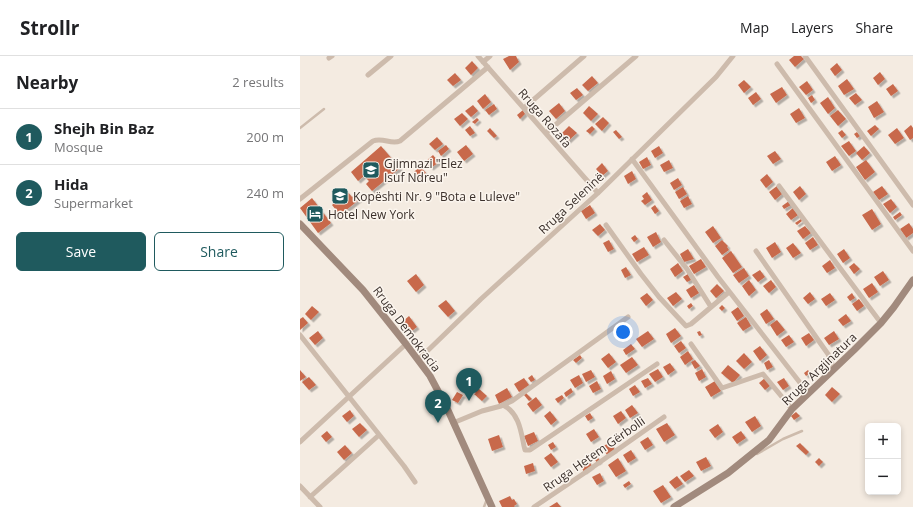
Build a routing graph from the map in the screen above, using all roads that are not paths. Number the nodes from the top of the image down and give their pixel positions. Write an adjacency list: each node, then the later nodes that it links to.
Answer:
1 (390, 56): 11 (street)
2 (478, 56): 8 (street, Rruga Rozafa)
3 (490, 56): 8 (street)
4 (584, 56): 12 (street)
5 (636, 56): 15 (street)
6 (733, 56): 16 (street, Rruga Seleninë)
7 (805, 56): 20 (street)
8 (483, 62): 10 (street, Rruga Rozafa)
9 (777, 64): 25 (street)
10 (488, 67): 12 (street, Rruga Rozafa); 19 (street)
11 (368, 75)
12 (524, 108): 15 (street, Rruga Rozafa)
13 (324, 109): 14 (lane)
14 (300, 128)
15 (546, 133): 18 (street, Rruga Rozafa)
16 (632, 159): 18 (street, Rruga Seleninë); 27 (street)
17 (779, 186): 30 (street)
18 (598, 193): 34 (street, Rruga Seleninë)
19 (300, 199)
20 (913, 205)
21 (300, 224): 32 (main road, Rruga Demokracia)
22 (606, 225): 28 (street)
23 (664, 240): 28 (street)
24 (756, 251): 36 (street)
25 (913, 251)
26 (913, 280): 30 (main road, Rruga Argjinatura)
27 (729, 292): 28 (street); 37 (street)
28 (712, 307)
29 (628, 317): 39 (street)
30 (881, 323): 36 (main road, Rruga Argjinatura)
31 (300, 335): 38 (street)
32 (406, 344): 34 (main road, Rruga Demokracia); 38 (street)
33 (691, 344): 40 (street)
34 (418, 360): 42 (main road, Rruga Demokracia)
35 (657, 364): 39 (street)
36 (834, 369): 37 (main road, Rruga Argjinatura)
37 (808, 394): 40 (main road, Rruga Argjinatura)
38 (349, 398): 44 (street); 45 (street)
39 (503, 405): 42 (street)
40 (792, 409): 46 (main road, Rruga Argjinatura)
41 (664, 417): 54 (street, Rruga Hetem Gërbolli)
42 (454, 423): 50 (main road, Rruga Demokracia)
43 (802, 431): 46 (lane)
44 (379, 435): 47 (street); 49 (street)
45 (300, 442)
46 (747, 459): 55 (main road, Rruga Argjinatura)
47 (415, 482)
48 (300, 486): 49 (street)
49 (310, 497): 51 (street)
50 (487, 499): 52 (lane); 53 (main road, Rruga Demokracia)
51 (320, 507)
52 (484, 507)
53 (492, 507)
54 (534, 507)
55 (674, 507)

